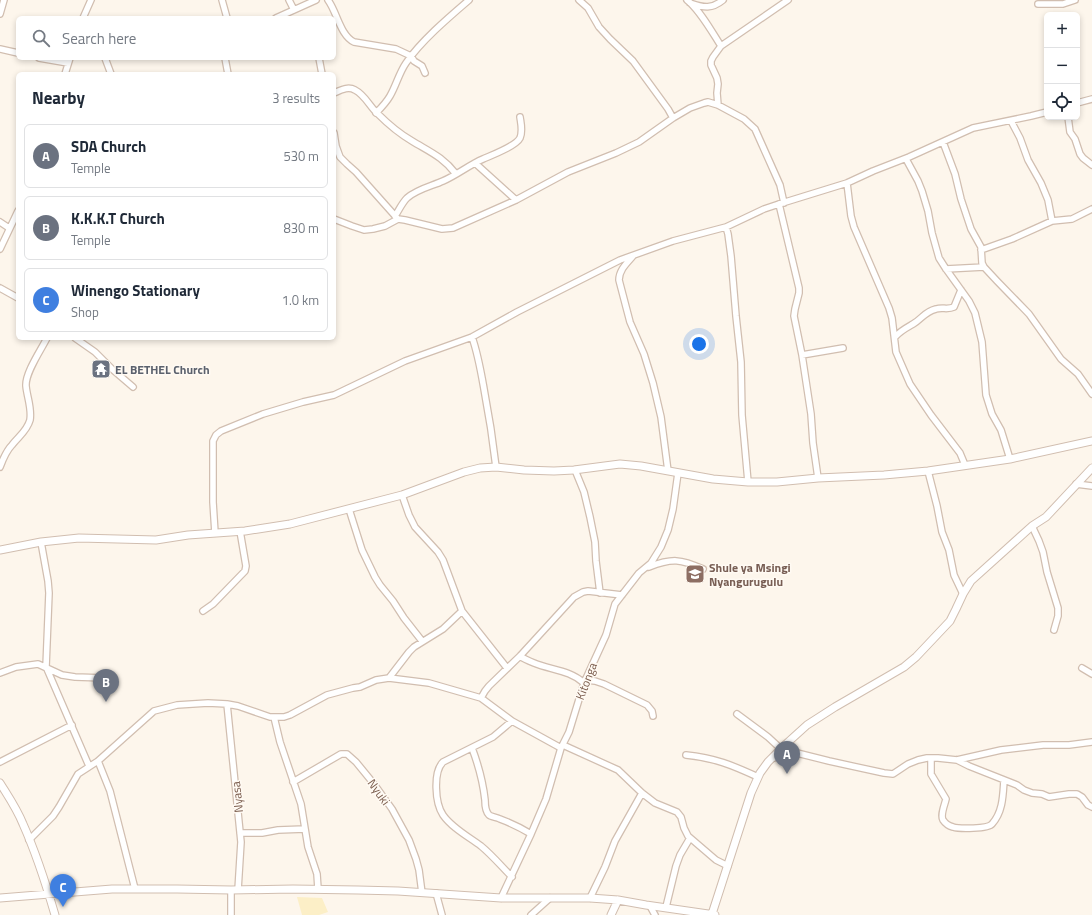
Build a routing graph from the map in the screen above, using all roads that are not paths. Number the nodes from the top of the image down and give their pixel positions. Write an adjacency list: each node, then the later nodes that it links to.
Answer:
1 (4, 0): 15 (street)
2 (91, 0): 16 (street)
3 (222, 0): 17 (street)
4 (289, 0): 14 (street)
5 (316, 0): 14 (street)
6 (328, 0): 22 (street)
7 (469, 0): 22 (street)
8 (579, 0): 40 (street)
9 (724, 0): 12 (street)
10 (788, 0): 19 (street)
11 (1075, 0): 13 (street)
12 (688, 1): 19 (street)
13 (1038, 4)
14 (294, 10): 18 (street)
15 (0, 14)
16 (84, 16)
17 (226, 16)
18 (280, 16)
19 (721, 46): 36 (street)
20 (0, 49): 21 (street)
21 (16, 53)
22 (411, 56): 32 (street); 37 (street)
23 (59, 60): 27 (street)
24 (106, 60): 29 (street)
25 (225, 60): 30 (street)
26 (319, 60): 31 (street)
27 (69, 61): 28 (street)
28 (66, 72)
29 (110, 72)
30 (228, 72)
31 (322, 72)
32 (425, 73)
33 (336, 92): 37 (street)
34 (1092, 99): 35 (street)
35 (1080, 102)
36 (718, 105): 40 (street); 51 (street)
37 (376, 113): 48 (street)
38 (1044, 113): 42 (street)
39 (520, 117): 46 (street)
40 (673, 118): 50 (street)
41 (1068, 120): 47 (street)
42 (1010, 121): 43 (street); 56 (street)
43 (943, 142): 45 (street); 61 (street)
44 (336, 146): 54 (street)
45 (906, 159): 49 (street); 64 (street)
46 (475, 163): 48 (street); 50 (street)
47 (1092, 164)
48 (456, 174): 54 (street)
49 (847, 183): 51 (street); 69 (street)
50 (516, 200): 54 (street)
51 (781, 203): 58 (street); 73 (street)
52 (1092, 209): 56 (street)
53 (16, 215): 59 (street)
54 (397, 218): 55 (street)
55 (336, 220)
56 (1052, 221): 61 (street)
57 (0, 222): 59 (street)
58 (726, 227): 62 (street); 87 (street)
59 (9, 228): 60 (street)
60 (0, 249)
61 (982, 250): 63 (street)
62 (634, 256): 68 (street); 83 (street)
63 (984, 267): 64 (street); 75 (street)
64 (946, 269): 66 (street)
65 (0, 288): 67 (street)
66 (961, 290): 69 (street); 77 (street)
67 (16, 297)
68 (472, 337): 80 (street); 94 (street)
69 (895, 337): 78 (street)
70 (46, 340): 79 (street)
71 (78, 340): 74 (street)
72 (843, 348): 73 (street)
73 (802, 355): 86 (street)
74 (133, 387)
75 (1092, 394)
76 (1092, 441): 77 (street)
77 (1010, 459): 78 (street)
78 (965, 465): 84 (street)
79 (0, 467)
80 (496, 467): 82 (street); 90 (street)
81 (1092, 468): 88 (street)
82 (576, 470): 83 (street); 99 (street)
83 (668, 471): 85 (street)
84 (928, 471): 86 (street); 100 (street)
85 (678, 473): 87 (street); 97 (street, Kitonga)
86 (818, 478): 87 (street)
87 (748, 482)
88 (1076, 484): 89 (street); 92 (street)
89 (1092, 486)
90 (402, 495): 91 (street); 103 (street)
91 (349, 509): 93 (street); 105 (street)
92 (1032, 526): 100 (street); 104 (street)
93 (240, 531): 94 (street); 102 (street)
94 (215, 533): 95 (street)
95 (41, 542): 96 (street); 107 (street)
96 (0, 550)
97 (645, 569): 98 (street); 101 (street, Kitonga)
98 (703, 569)
99 (600, 593): 101 (street); 106 (street)
100 (963, 594): 125 (street)
101 (622, 595): 114 (street, Kitonga)
102 (203, 611)
103 (462, 611): 105 (street); 108 (street)
104 (1054, 630)
105 (422, 641): 113 (street)
106 (520, 656): 108 (street); 114 (street)
107 (46, 668): 110 (street); 112 (street); 121 (street)
108 (508, 668): 115 (street)
109 (1082, 668): 111 (street)
110 (0, 673)
111 (1092, 674)
112 (105, 678)
113 (390, 678): 115 (street); 119 (street)
114 (585, 681): 118 (street); 123 (street, Kitonga)
115 (481, 698): 120 (street)
116 (227, 704): 119 (street); 130 (street); 140 (street, Nyasa)
117 (737, 714): 125 (street)
118 (653, 716)
119 (274, 717): 135 (street)
120 (512, 721): 123 (street); 124 (street)
121 (72, 725): 131 (street); 132 (street)
122 (1092, 742): 129 (street)
123 (562, 747): 137 (street); 141 (street, Kitonga)
124 (472, 748): 141 (street); 145 (street)
125 (781, 749): 128 (street)
126 (686, 756): 133 (street)
127 (931, 758): 128 (street); 129 (street); 134 (street)
128 (772, 759): 133 (street)
129 (957, 760): 134 (street)
130 (98, 761): 132 (street); 146 (street)
131 (0, 762)
132 (89, 766): 143 (street)
133 (758, 777): 144 (street)
134 (1004, 780): 138 (street)
135 (293, 782): 139 (street); 149 (street, Nyuki)
136 (0, 783): 143 (street)
137 (642, 793): 142 (street); 155 (street)
138 (1092, 807)
139 (305, 829): 140 (street); 147 (street)
140 (240, 834): 148 (street, Nyasa)
141 (531, 834): 145 (street, Kitonga)
142 (690, 838): 144 (street); 158 (street)
143 (29, 840): 151 (street)
144 (728, 866): 159 (street)
145 (512, 877): 153 (street, Kitonga)
146 (135, 889): 148 (street); 151 (street)
147 (318, 889): 148 (street); 149 (street)
148 (235, 890): 161 (street, Nyasa)
149 (422, 892): 150 (street)
150 (436, 894): 153 (street); 162 (street)
151 (49, 895): 152 (street); 160 (street)
152 (0, 898)
153 (501, 898): 154 (street)
154 (550, 898): 155 (street); 163 (street)
155 (590, 898): 156 (street)
156 (618, 900): 157 (street); 164 (street)
157 (650, 906): 158 (street); 165 (street)
158 (666, 908): 159 (street)
159 (713, 914)
160 (55, 915)
161 (231, 915)
162 (442, 915)
163 (532, 915)
164 (611, 915)
165 (656, 915)

